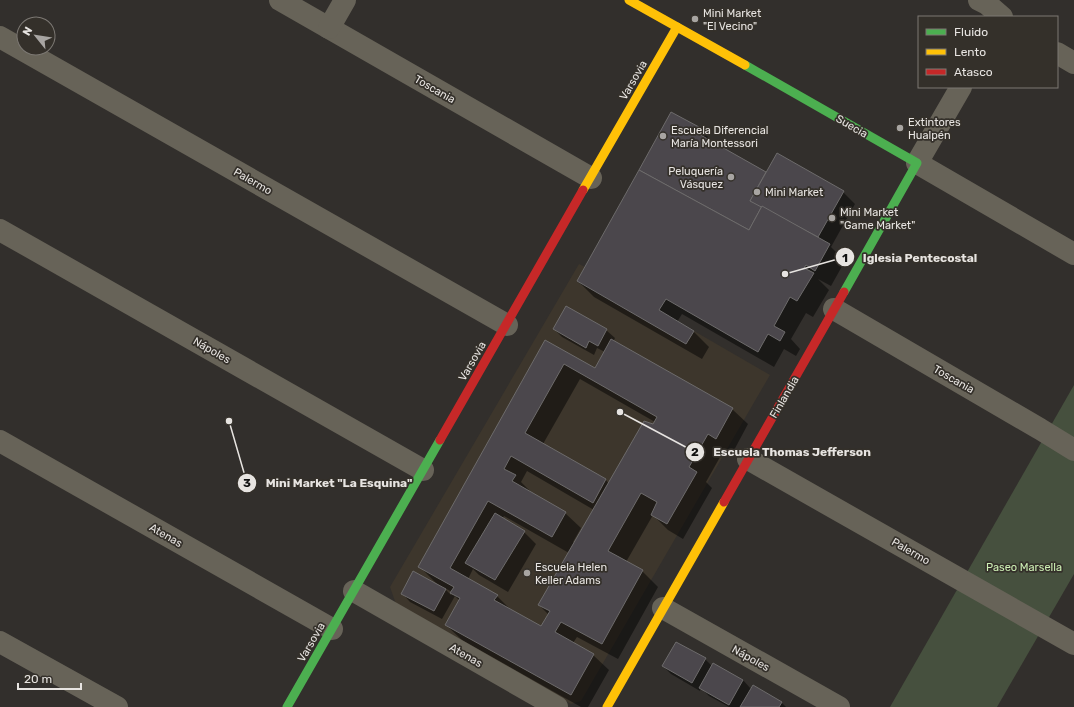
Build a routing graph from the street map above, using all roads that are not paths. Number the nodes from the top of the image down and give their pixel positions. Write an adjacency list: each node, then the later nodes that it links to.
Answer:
1 (280, 0): 9 (street, Toscania)
2 (345, 0): 9 (street)
3 (629, 0): 8 (street, Suecia)
4 (979, 0): 6 (street)
5 (1011, 0): 7 (street)
6 (1000, 16)
7 (1002, 16)
8 (677, 27): 14 (street, Suecia); 15 (street, Varsovia)
9 (329, 28): 15 (street, Toscania)
10 (0, 37): 19 (street, Palermo)
11 (1058, 54): 12 (street)
12 (1074, 62)
13 (960, 88): 14 (street, Finlandia)
14 (917, 163): 17 (street, Suecia); 18 (street, Finlandia)
15 (591, 178): 19 (street, Varsovia)
16 (0, 230): 23 (street, Nápoles)
17 (1074, 254)
18 (834, 309): 21 (street, Toscania); 22 (street, Finlandia)
19 (507, 325): 23 (street, Varsovia)
20 (0, 441): 26 (street, Atenas)
21 (1074, 450)
22 (748, 459): 25 (street, Finlandia); 28 (street, Palermo)
23 (423, 470): 24 (street, Varsovia)
24 (354, 591): 26 (street, Varsovia); 31 (street, Atenas)
25 (663, 608): 32 (street, Finlandia); 33 (street, Nápoles)
26 (332, 629): 30 (street, Varsovia)
27 (0, 642): 29 (street)
28 (1074, 644)
29 (117, 707)
30 (287, 707)
31 (557, 707)
32 (606, 707)
33 (839, 707)

